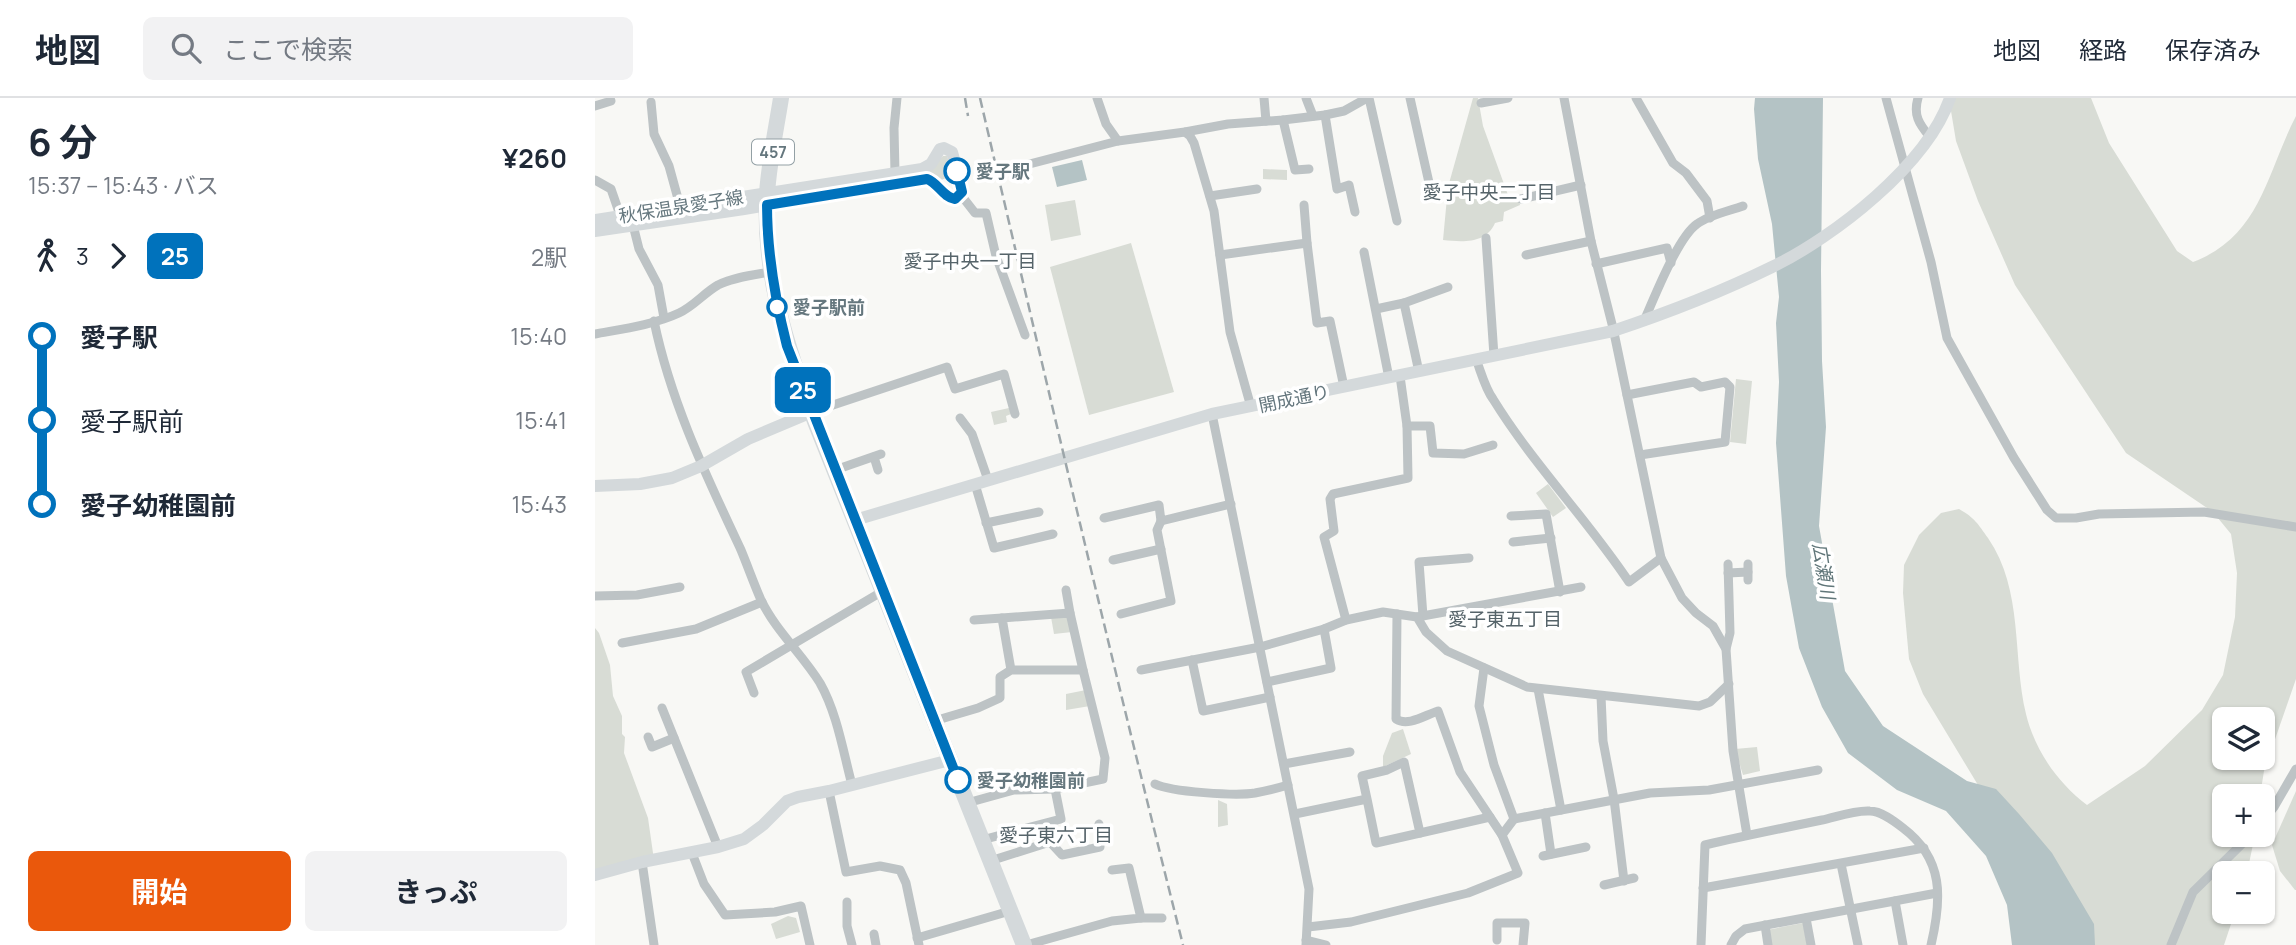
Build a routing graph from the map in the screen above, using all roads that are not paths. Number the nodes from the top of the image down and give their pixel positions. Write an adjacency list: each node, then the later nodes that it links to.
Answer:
1 (610, 98): 17 (street)
2 (781, 98): 34 (highway, 457)
3 (897, 98): 27 (street)
4 (1097, 98): 24 (street)
5 (1264, 98): 21 (street)
6 (1306, 98): 19 (street)
7 (1368, 98): 18 (street); 43 (street)
8 (1410, 98): 30 (street)
9 (1508, 98): 16 (street)
10 (1564, 98): 29 (street)
11 (1636, 98): 41 (street)
12 (1886, 98): 89 (street)
13 (1918, 98): 23 (street)
14 (1950, 98): 23 (street, 開成通り)
15 (651, 102): 37 (street)
16 (1481, 103)
17 (595, 106)
18 (1325, 115): 19 (street); 39 (street)
19 (1313, 116): 20 (street)
20 (1283, 120): 21 (street); 26 (street)
21 (1266, 121): 22 (street)
22 (1185, 132): 24 (street); 33 (street)
23 (1930, 137): 59 (street, 開成通り)
24 (1118, 141): 25 (street)
25 (1018, 167)
26 (1310, 169)
27 (895, 173): 32 (street); 34 (street)
28 (595, 180): 40 (street)
29 (1581, 185): 35 (street); 47 (street)
30 (1430, 187)
31 (1257, 190): 33 (street)
32 (961, 195): 34 (street); 62 (street)
33 (1210, 196): 50 (street)
34 (767, 199): 37 (street, 秋保温泉愛子線); 44 (street, 秋保温泉愛子線); 54 (highway, 457)
35 (1521, 199)
36 (1304, 205): 48 (street)
37 (680, 206): 40 (street, 秋保温泉愛子線)
38 (1743, 206): 41 (street)
39 (1355, 212)
40 (620, 215): 42 (street, 秋保温泉愛子線)
41 (1710, 218): 52 (street)
42 (595, 220)
43 (1397, 221)
44 (632, 225): 45 (street, 秋保温泉愛子線); 58 (street)
45 (595, 230)
46 (1486, 238): 63 (street)
47 (1591, 242): 51 (street); 53 (street)
48 (1307, 243): 50 (street); 67 (street)
49 (1364, 252): 57 (street)
50 (1220, 254): 69 (street)
51 (1526, 255)
52 (1671, 263): 53 (street); 59 (street)
53 (1596, 264): 60 (street)
54 (770, 272): 58 (street); 70 (highway, 457)
55 (1448, 287): 56 (street)
56 (1404, 303): 57 (street); 65 (street)
57 (1376, 309): 66 (street)
58 (659, 319): 61 (street); 77 (street)
59 (1644, 321): 60 (street, 開成通り)
60 (1613, 331): 63 (street, 開成通り); 68 (street)
61 (595, 334)
62 (1025, 335)
63 (1494, 356): 64 (street, 開成通り)
64 (1476, 359): 65 (street, 開成通り); 95 (street)
65 (1419, 372): 66 (street, 開成通り)
66 (1394, 377): 67 (street, 開成通り); 74 (street)
67 (1344, 387): 69 (street, 開成通り)
68 (1627, 395): 76 (street); 76 (street)
69 (1251, 407): 72 (street, 開成通り)
70 (812, 412): 71 (street); 77 (street); 78 (highway, 457)
71 (1014, 414)
72 (1212, 414): 80 (street, 開成通り); 82 (street)
73 (960, 418): 80 (street)
74 (1407, 426): 75 (street); 111 (street)
75 (1493, 445)
76 (1640, 456): 95 (street)
77 (701, 466): 81 (street); 104 (street)
78 (835, 470): 79 (street); 86 (highway, 457)
79 (878, 470)
80 (981, 482): 86 (street, 開成通り); 88 (street)
81 (595, 486)
82 (1231, 504): 87 (street); 115 (street)
83 (1039, 512): 88 (street)
84 (1511, 516): 91 (street)
85 (1104, 518): 87 (street)
86 (855, 520): 101 (highway, 457)
87 (1161, 521): 93 (street)
88 (986, 523): 90 (street)
89 (2296, 527)
90 (1054, 534)
91 (1551, 538): 92 (street); 102 (street)
92 (1513, 542)
93 (1161, 549): 96 (street); 106 (street)
94 (1469, 558): 108 (street)
95 (1661, 558): 116 (street)
96 (1113, 560)
97 (1748, 572): 116 (street)
98 (680, 587): 103 (street)
99 (1581, 587): 102 (street)
100 (1066, 590): 105 (street)
101 (883, 591): 114 (street); 129 (highway, 457)
102 (1560, 592): 108 (street)
103 (595, 596)
104 (762, 602): 113 (street); 114 (street)
105 (1070, 613): 109 (street); 120 (street)
106 (1121, 614)
107 (1397, 614): 108 (street); 111 (street); 152 (street)
108 (1420, 617): 118 (street)
109 (1002, 618): 110 (street); 119 (street)
110 (974, 620)
111 (1346, 620): 112 (street)
112 (1324, 629): 115 (street); 122 (street)
113 (622, 643)
114 (791, 646): 125 (street); 141 (street)
115 (1260, 647): 117 (street); 122 (street)
116 (1726, 649): 123 (street)
117 (1192, 660): 121 (street); 127 (street)
118 (1484, 668): 124 (street); 153 (street)
119 (1011, 670): 120 (street); 129 (street)
120 (1083, 670): 138 (street)
121 (1141, 670)
122 (1267, 682): 127 (street)
123 (1729, 684): 126 (street); 140 (street)
124 (1538, 689): 126 (street); 149 (street)
125 (754, 693)
126 (1601, 696): 146 (street)
127 (1270, 698): 134 (street)
128 (662, 708): 131 (street)
129 (934, 721): 133 (highway, 457)
130 (648, 737): 131 (street)
131 (674, 738): 159 (street)
132 (1350, 752): 134 (street)
133 (950, 760): 141 (street); 147 (highway, 457)
134 (1284, 764): 142 (street)
135 (2296, 769): 148 (street)
136 (1818, 770): 140 (street)
137 (1115, 778): 138 (street)
138 (1103, 779): 143 (street)
139 (1155, 784): 142 (street)
140 (1738, 784): 146 (street); 157 (street)
141 (852, 785): 144 (street)
142 (1288, 785): 151 (street)
143 (1055, 789): 147 (street); 158 (street)
144 (829, 791): 159 (street); 185 (street)
145 (1367, 799): 151 (street); 155 (street); 155 (street)
146 (1613, 799): 149 (street); 170 (street)
147 (967, 803): 158 (highway, 457)
148 (2275, 805)
149 (1562, 810): 150 (street)
150 (1545, 813): 153 (street); 160 (street)
151 (1295, 814): 182 (street)
152 (1490, 817): 155 (street); 156 (street)
153 (1514, 819): 156 (street)
154 (1098, 824): 164 (street)
155 (1420, 833)
156 (1502, 835): 182 (street)
157 (1747, 835): 162 (street); 172 (street)
158 (982, 840): 164 (highway, 457)
159 (718, 847): 163 (street)
160 (1586, 847)
161 (2239, 847): 201 (street)
162 (1924, 848): 166 (street); 173 (street)
163 (692, 853): 165 (street); 188 (street)
164 (990, 861): 177 (highway, 457)
165 (642, 862): 168 (street); 187 (street)
166 (1841, 864): 172 (street); 176 (street)
167 (1112, 870): 178 (street)
168 (595, 875)
169 (1634, 878): 170 (street)
170 (1623, 881): 171 (street)
171 (1604, 885)
172 (1703, 888): 194 (street)
173 (1937, 893): 174 (street); 200 (street)
174 (1895, 901): 176 (street); 199 (street)
175 (847, 902): 189 (street)
176 (1850, 910): 180 (street); 198 (street)
177 (1010, 911): 185 (street); 191 (highway, 457)
178 (1141, 918): 179 (street); 191 (street)
179 (1163, 918)
180 (1806, 918): 181 (street); 197 (street)
181 (1765, 925): 195 (street); 196 (street)
182 (1308, 927): 186 (street)
183 (874, 934): 190 (street)
184 (1497, 940): 193 (street)
185 (918, 941)
186 (1306, 942): 192 (street)
187 (655, 945)
188 (810, 945)
189 (852, 945)
190 (876, 945)
191 (1025, 945)
192 (1326, 945)
193 (1523, 945)
194 (1701, 945)
195 (1731, 945)
196 (1768, 945)
197 (1811, 945)
198 (1857, 945)
199 (1903, 945)
200 (1931, 945)
201 (2171, 945)

